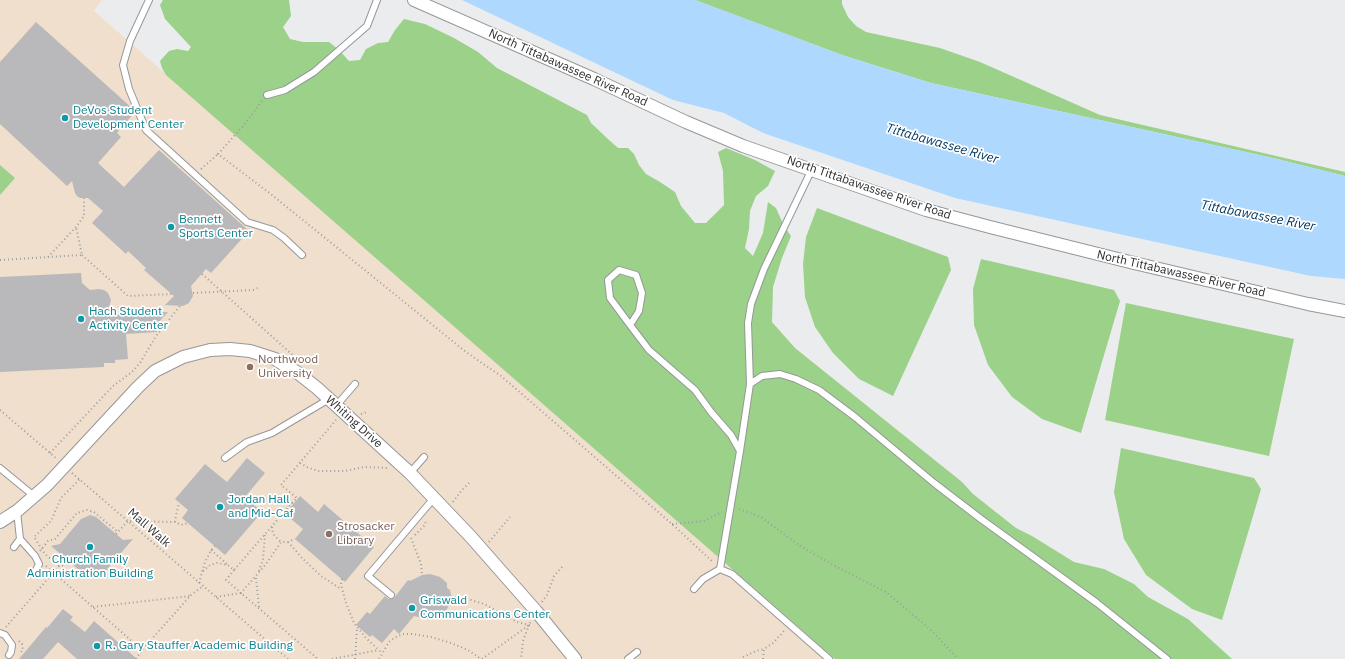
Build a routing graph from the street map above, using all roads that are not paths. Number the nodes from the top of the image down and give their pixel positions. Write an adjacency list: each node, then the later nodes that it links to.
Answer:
1 (149, 0): 6 (lane)
2 (376, 0): 4 (lane)
3 (414, 0): 5 (street, North Tittabawassee River Road)
4 (267, 95)
5 (812, 169): 7 (street, North Tittabawassee River Road); 10 (lane)
6 (302, 254)
7 (1345, 312)
8 (630, 325): 8 (lane); 12 (lane)
9 (355, 384): 11 (lane)
10 (750, 384): 12 (lane); 33 (lane)
11 (333, 402): 14 (lane); 16 (street, Whiting Drive); 17 (street, Whiting Drive)
12 (740, 452): 23 (lane)
13 (424, 457): 16 (lane)
14 (225, 458)
15 (0, 468): 17 (lane)
16 (410, 473): 18 (street, Whiting Drive)
17 (34, 496): 19 (street, Whiting Drive)
18 (438, 502): 26 (lane); 30 (street, Whiting Drive)
19 (17, 511): 20 (street, Whiting Drive); 21 (lane)
20 (0, 522)
21 (20, 540): 22 (lane); 24 (lane)
22 (14, 547)
23 (720, 569): 25 (lane); 32 (lane)
24 (36, 570)
25 (694, 589)
26 (391, 595)
27 (2, 631): 29 (lane)
28 (637, 652): 31 (lane)
29 (9, 655)
30 (575, 659)
31 (628, 659)
32 (829, 659)
33 (1167, 659)

